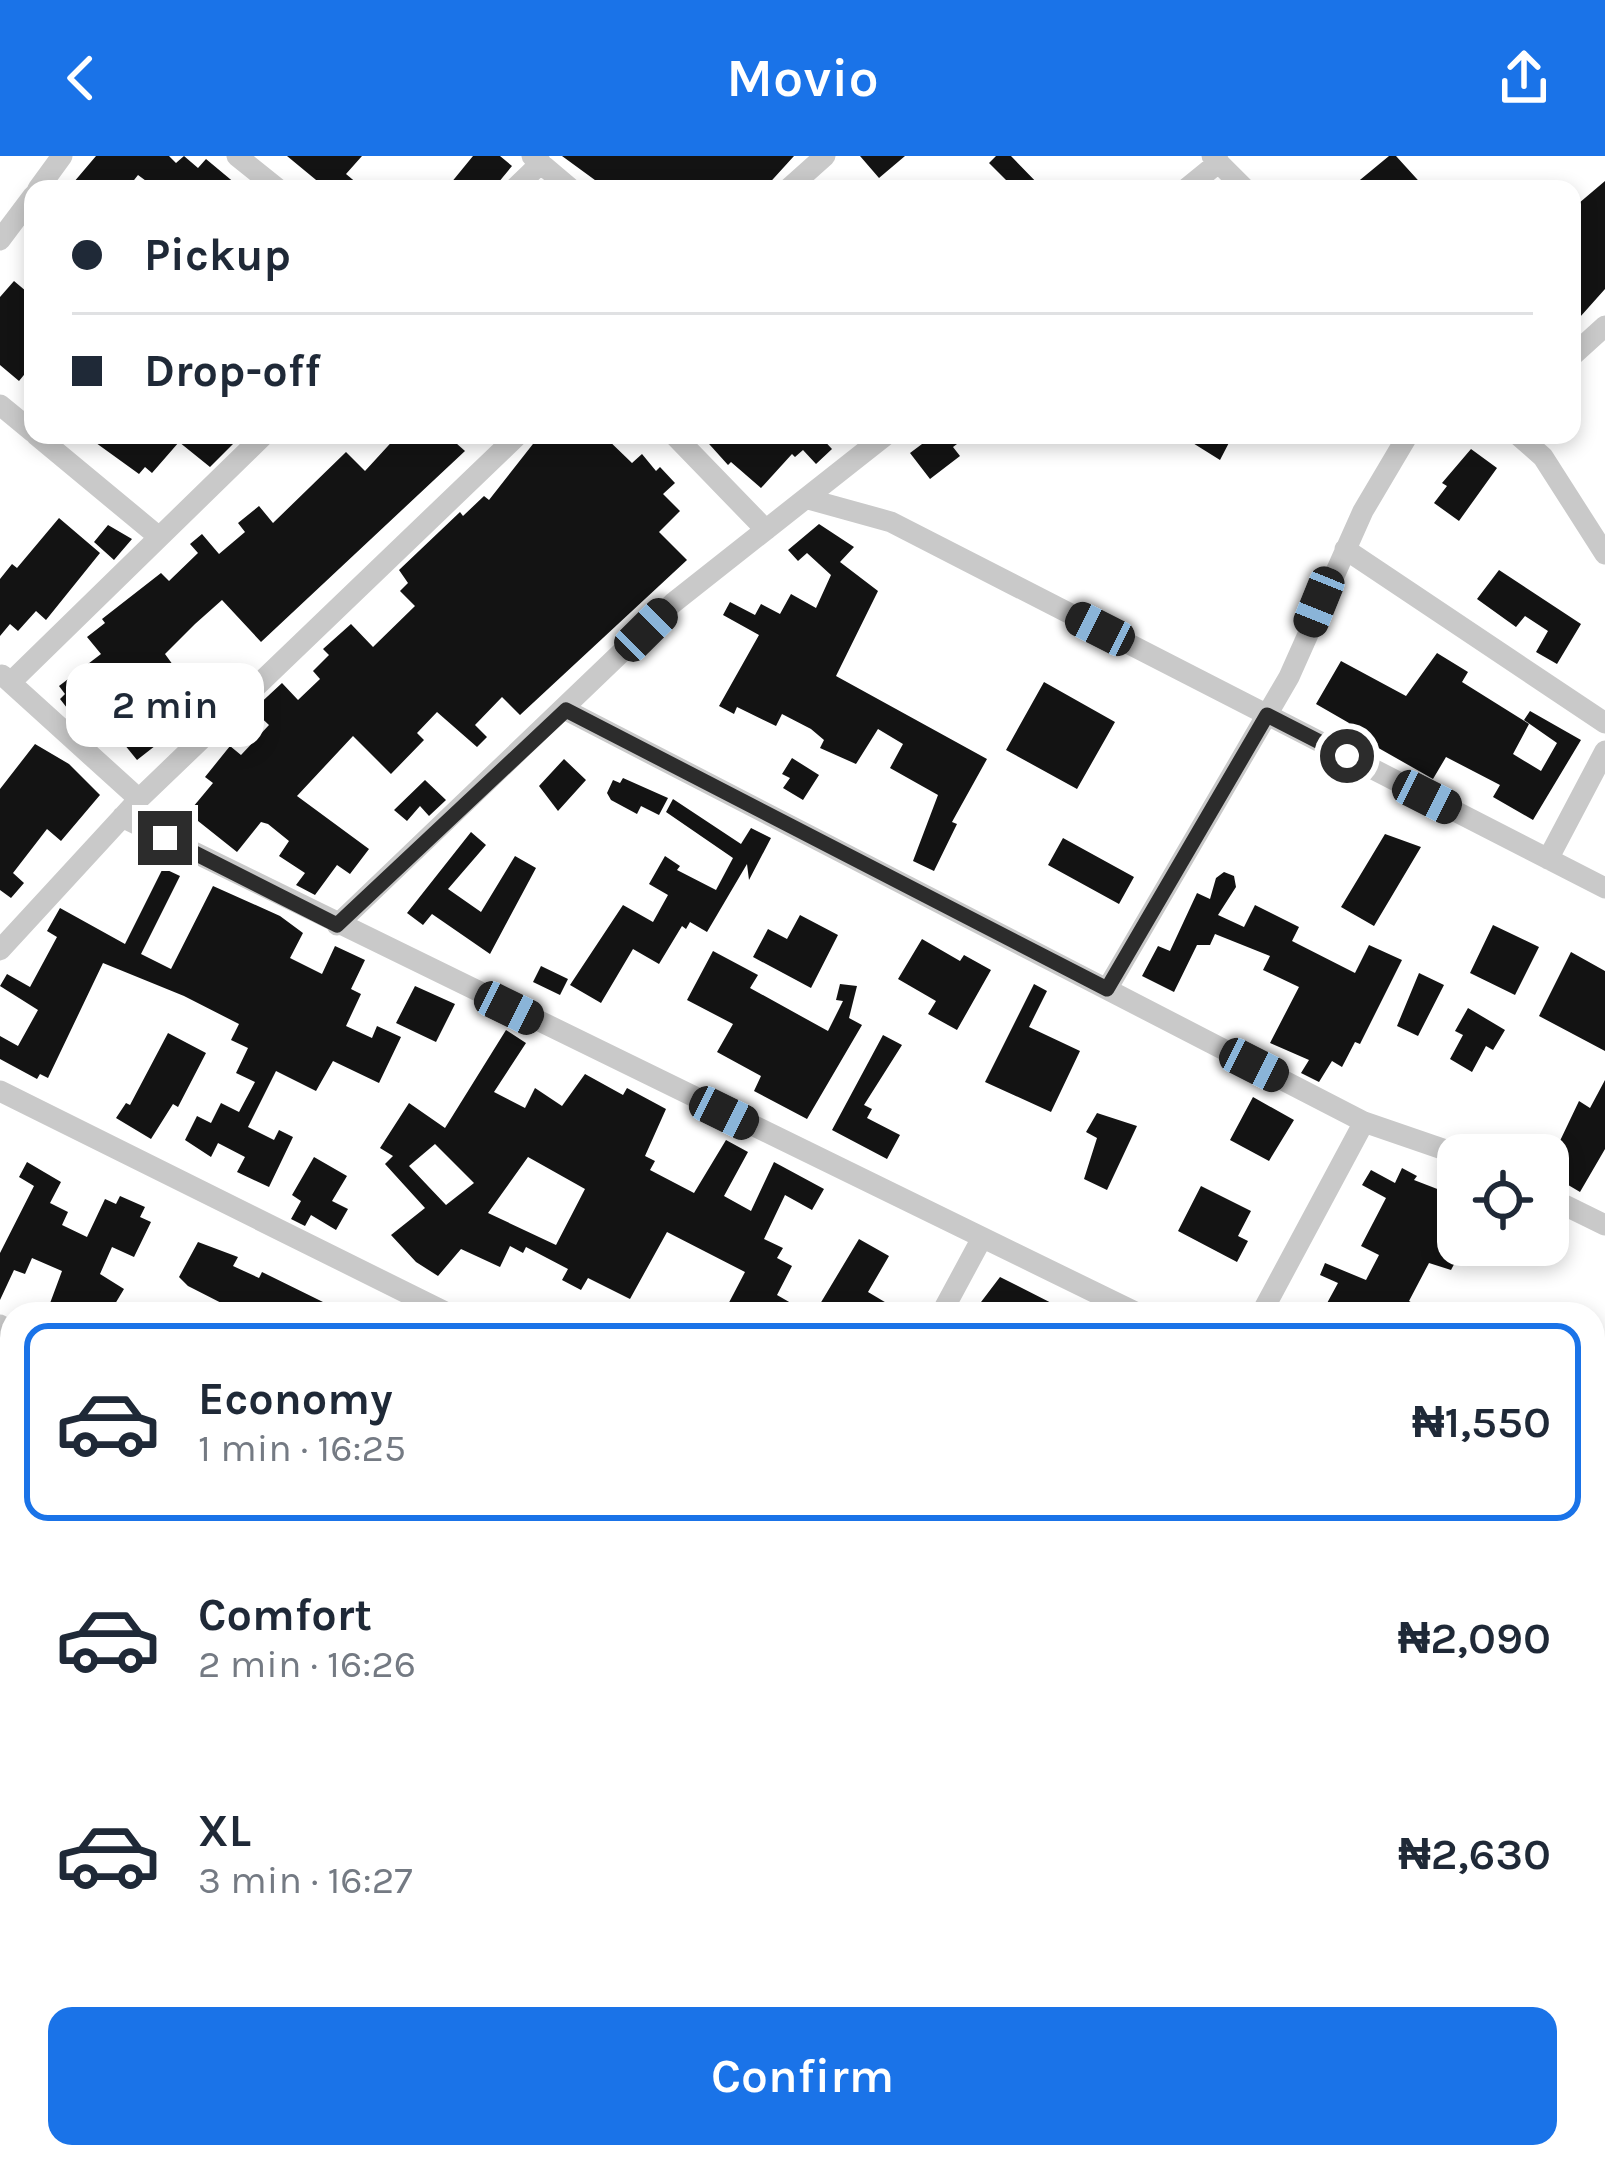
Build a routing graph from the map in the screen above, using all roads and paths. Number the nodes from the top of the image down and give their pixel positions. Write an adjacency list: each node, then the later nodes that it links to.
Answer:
1 (237, 156): 4 (street)
2 (825, 156): 6 (street)
3 (537, 159): 5 (street)
4 (267, 180)
5 (561, 180)
6 (798, 180)
7 (24, 209): 8 (street)
8 (0, 240)
9 (1605, 326): 10 (street)
10 (1581, 348)
11 (0, 405): 12 (street)
12 (24, 425)
13 (46, 444): 22 (street)
14 (255, 444): 22 (street)
15 (509, 444): 30 (street)
16 (683, 444): 21 (street)
17 (875, 444): 20 (street)
18 (1403, 444): 23 (street)
19 (1528, 444): 24 (street)
20 (808, 499): 21 (street); 27 (street)
21 (766, 530): 26 (street)
22 (159, 537): 25 (street)
23 (1345, 549): 27 (street); 28 (street)
24 (1605, 554)
25 (6, 677): 30 (street)
26 (566, 710): 34 (street); 36 (street)
27 (1267, 715): 32 (street); 36 (street)
28 (1605, 723)
29 (1605, 751): 32 (street)
30 (139, 799): 31 (street)
31 (122, 817): 34 (street); 35 (street)
32 (1548, 859): 33 (street)
33 (1605, 888)
34 (337, 925): 42 (street)
35 (0, 950)
36 (1107, 989): 38 (street)
37 (0, 1091): 43 (street)
38 (1364, 1122): 39 (street); 46 (street)
39 (1437, 1147)
40 (1569, 1207): 41 (street)
41 (1605, 1225)
42 (982, 1238): 44 (street); 45 (street)
43 (425, 1302)
44 (947, 1302)
45 (1114, 1302)
46 (1267, 1302)

